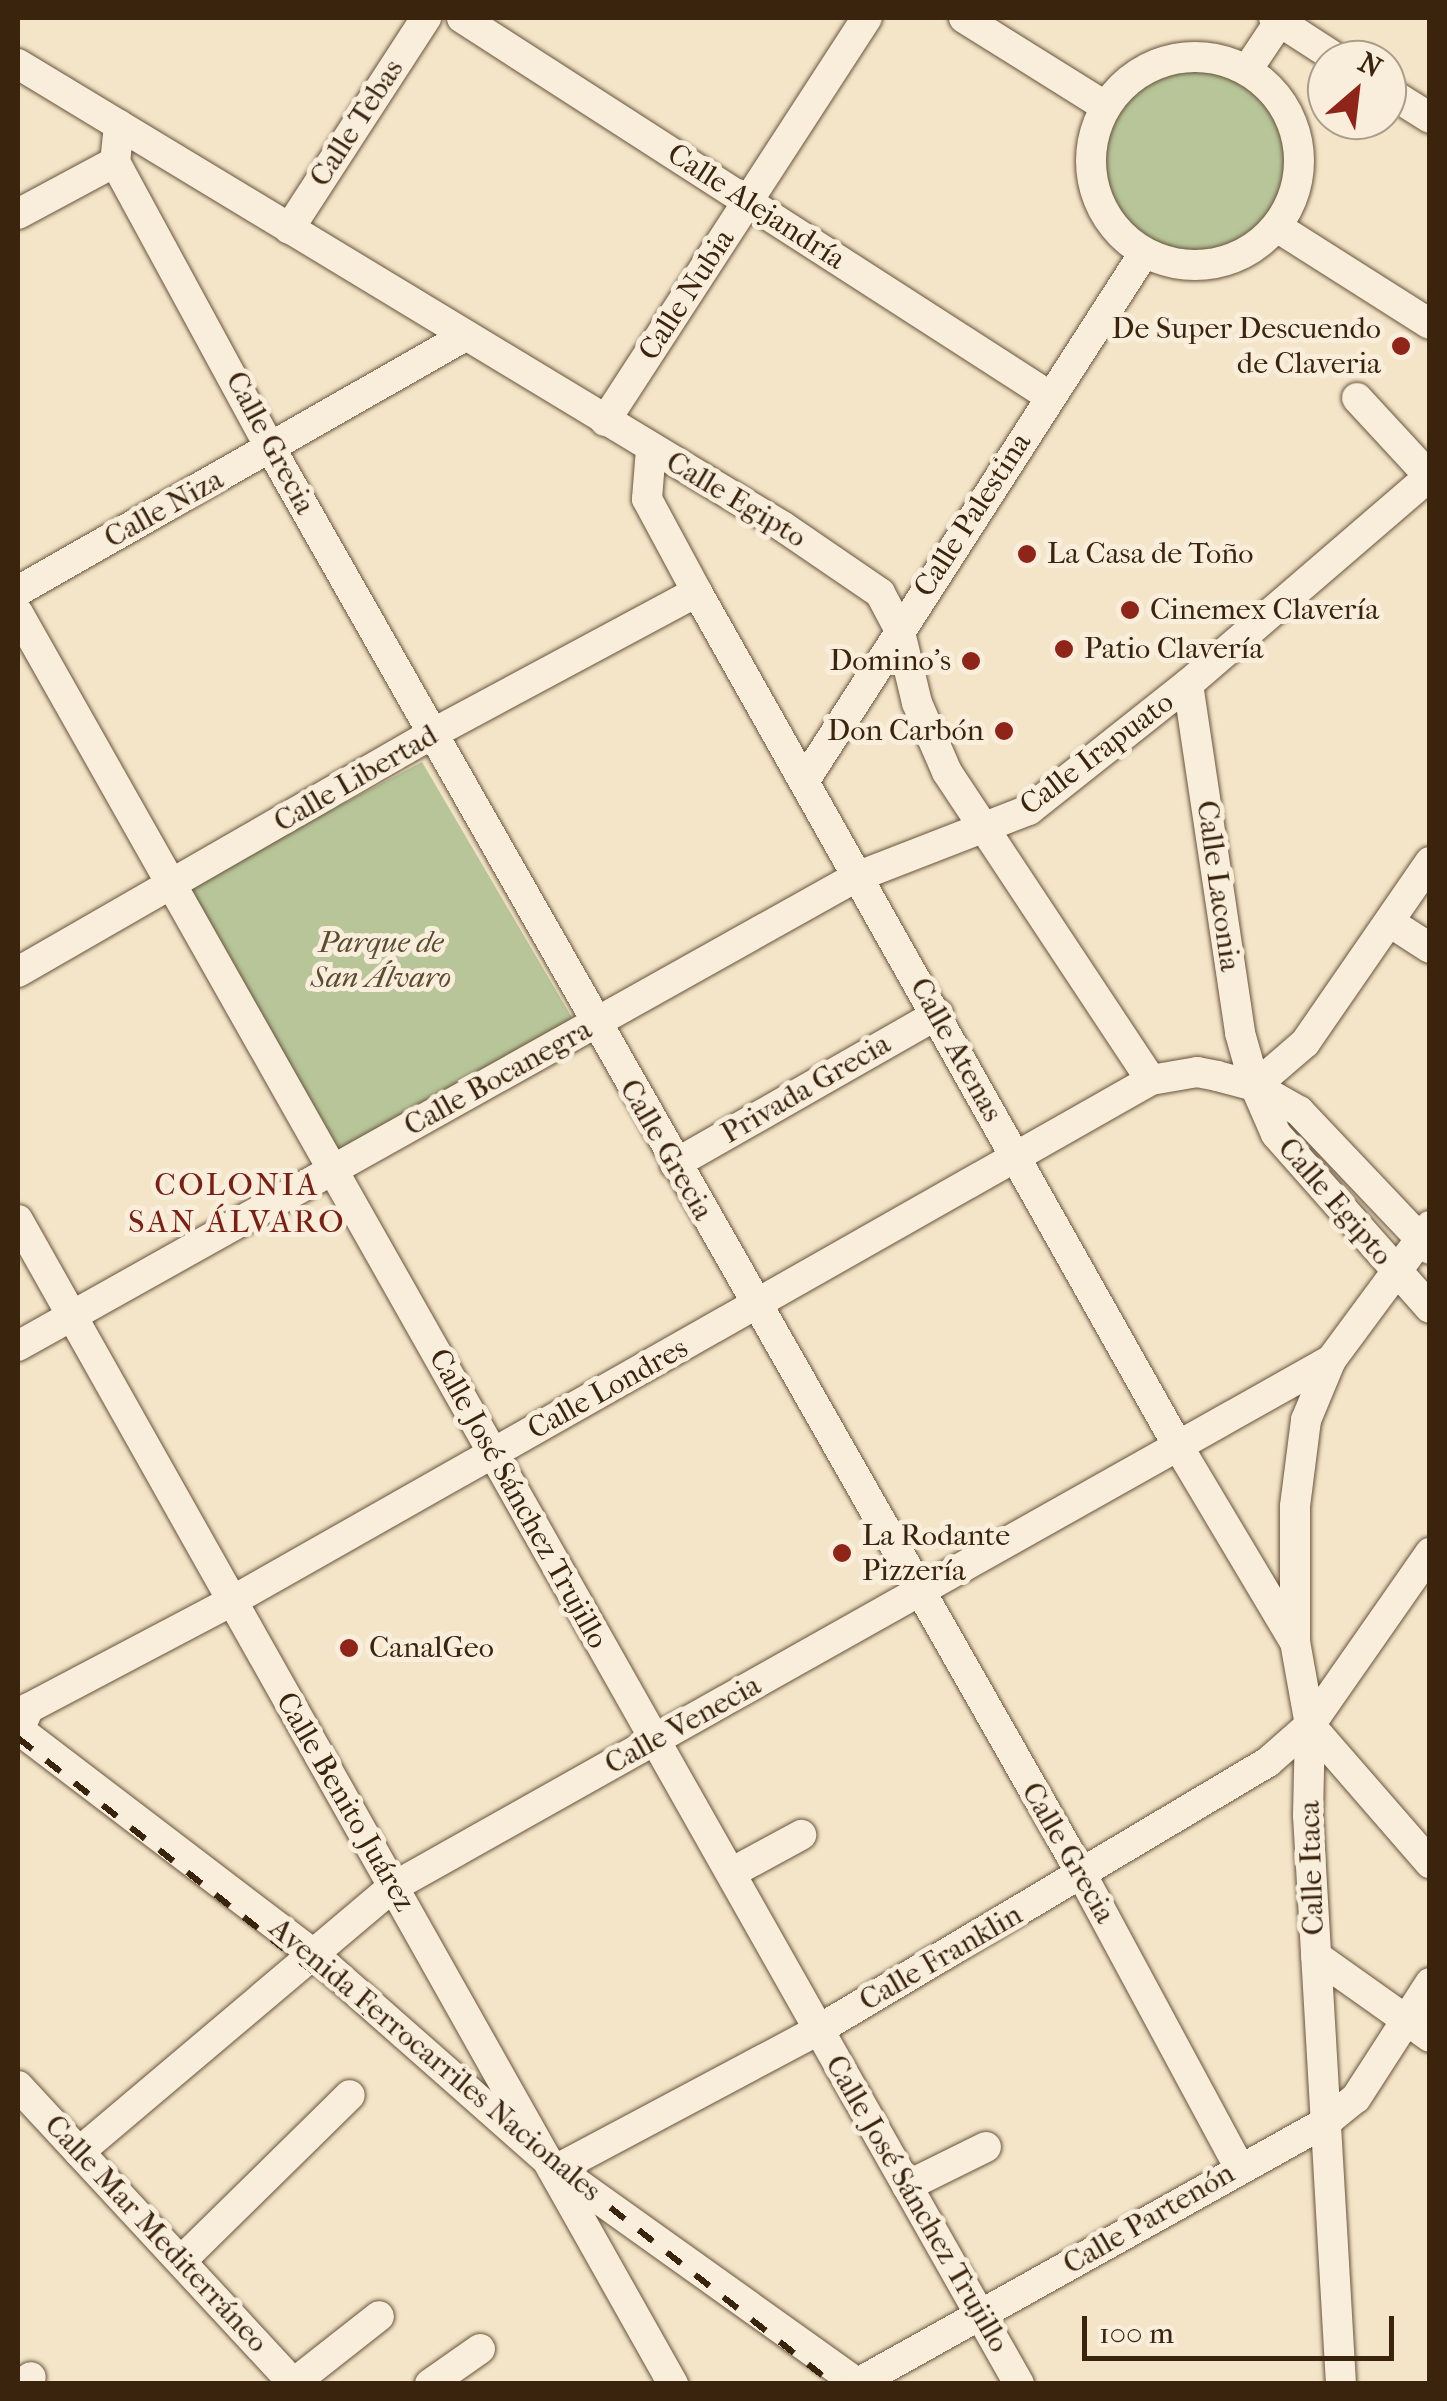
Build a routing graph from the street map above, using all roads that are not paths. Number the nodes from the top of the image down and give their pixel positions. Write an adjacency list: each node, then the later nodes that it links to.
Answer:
1 (426, 18): 17 (street, Calle Tebas)
2 (462, 18): 14 (street, Calle Alejandría)
3 (867, 18): 14 (street, Calle Nubia)
4 (964, 18): 10 (street)
5 (1278, 19): 6 (street); 8 (street)
6 (1310, 40)
7 (18, 64): 12 (street, Calle Egipto)
8 (1247, 70): 10 (street); 16 (street)
9 (1407, 104): 11 (street)
10 (1105, 106): 18 (street)
11 (1430, 118)
12 (119, 126): 13 (street); 17 (street, Calle Egipto)
13 (114, 162): 15 (street); 24 (street, Calle Grecia)
14 (748, 201): 21 (street, Calle Alejandría); 23 (street, Calle Nubia)
15 (18, 214)
16 (1276, 227): 18 (street); 19 (street)
17 (289, 229): 20 (street, Calle Egipto)
18 (1144, 252): 21 (street, Calle Palestina)
19 (1430, 324)
20 (465, 336): 23 (street, Calle Egipto); 24 (street, Calle Niza)
21 (1050, 396): 30 (street, Calle Palestina)
22 (1357, 398): 26 (street)
23 (605, 421): 25 (street, Calle Egipto)
24 (271, 448): 27 (street, Calle Niza); 32 (street, Calle Grecia)
25 (651, 449): 28 (street, Calle Atenas); 30 (street, Calle Egipto)
26 (1429, 476): 31 (street, Calle Irapuato)
27 (18, 591)
28 (698, 592): 32 (street, Calle Libertad); 33 (street, Calle Atenas)
29 (18, 614): 37 (street, Calle José Sánchez Trujillo)
30 (899, 628): 33 (street, Calle Palestina); 34 (street, Calle Egipto)
31 (1188, 684): 34 (street, Calle Irapuato); 44 (street, Calle Laconia)
32 (430, 735): 37 (street, Calle Libertad); 42 (street, Calle Grecia)
33 (805, 780): 36 (street, Calle Atenas)
34 (988, 830): 36 (street, Calle Bocanegra); 43 (street, Calle Egipto)
35 (1430, 862): 38 (street)
36 (856, 877): 41 (street, Calle Atenas); 42 (street, Calle Bocanegra)
37 (171, 885): 40 (street, Calle Libertad); 47 (street, Calle José Sánchez Trujillo)
38 (1391, 923): 39 (street); 44 (street)
39 (1430, 948)
40 (18, 972)
41 (938, 1014): 45 (street, Calle Atenas); 46 (street, Privada Grecia)
42 (594, 1023): 46 (street, Calle Grecia); 47 (street, Calle Bocanegra)
43 (1151, 1080): 44 (street, Calle Egipto); 45 (street, Calle Londres)
44 (1254, 1086): 49 (street, Calle Egipto); 50 (street, Calle Egipto)
45 (1017, 1158): 51 (street, Calle Londres); 56 (street, Calle Atenas)
46 (674, 1164): 51 (street, Calle Grecia)
47 (333, 1171): 53 (street, Calle Bocanegra); 57 (street, Calle José Sánchez Trujillo)
48 (18, 1220): 53 (street, Calle Benito Juárez)
49 (1426, 1238): 50 (street)
50 (1396, 1272): 52 (street, Calle Egipto); 55 (street)
51 (755, 1306): 57 (street, Calle Londres); 59 (street, Calle Grecia)
52 (1430, 1308)
53 (74, 1316): 54 (street, Calle Bocanegra); 60 (street, Calle Benito Juárez)
54 (18, 1346)
55 (1331, 1360): 56 (street, Calle Venecia); 61 (street, Calle Itaca)
56 (1178, 1446): 59 (street, Calle Venecia); 61 (street, Calle Atenas)
57 (492, 1454): 60 (street, Calle Londres); 64 (street, Calle José Sánchez Trujillo)
58 (1430, 1553): 63 (street, Calle Franklin)
59 (918, 1594): 64 (street, Calle Venecia); 68 (street, Calle Grecia)
60 (232, 1602): 62 (street, Calle Londres); 69 (street, Calle Benito Juárez)
61 (1294, 1642): 63 (street, Calle Itaca)
62 (21, 1714): 70 (street, Avenida Ferrocarriles Nacionales)
63 (1310, 1725): 66 (street); 68 (street, Calle Franklin); 71 (street, Calle Itaca)
64 (655, 1741): 67 (street, Calle José Sánchez Trujillo); 69 (street, Calle Venecia)
65 (801, 1834): 67 (street)
66 (1430, 1863)
67 (731, 1873): 74 (street, Calle José Sánchez Trujillo)
68 (1082, 1876): 74 (street, Calle Franklin); 81 (street, Calle Grecia)
69 (393, 1887): 70 (street, Calle Venecia); 80 (street, Calle Benito Juárez)
70 (311, 1952): 79 (street, Calle Venecia); 80 (street, Avenida Ferrocarriles Nacionales)
71 (1316, 1956): 73 (street); 77 (street, Calle Itaca)
72 (1430, 1983): 73 (street, Calle Partenón)
73 (1418, 2028): 77 (street, Calle Partenón)
74 (818, 2030): 80 (street, Calle Franklin); 82 (street, Calle José Sánchez Trujillo)
75 (18, 2086): 79 (street, Calle Mar Mediterráneo)
76 (350, 2095): 83 (street)
77 (1326, 2122): 81 (street, Calle Partenón); 92 (street, Calle Itaca)
78 (986, 2147): 82 (street)
79 (79, 2152): 83 (street, Calle Mar Mediterráneo)
80 (556, 2168): 88 (street, Avenida Ferrocarriles Nacionales); 90 (street, Calle Benito Juárez)
81 (1239, 2168): 84 (street, Calle Partenón)
82 (907, 2186): 84 (street, Calle José Sánchez Trujillo)
83 (182, 2260): 87 (street, Calle Mar Mediterráneo)
84 (980, 2315): 88 (street, Calle Partenón); 91 (street, Calle José Sánchez Trujillo)
85 (378, 2316): 87 (street)
86 (480, 2350): 89 (street)
87 (294, 2383)
88 (858, 2383)
89 (430, 2384)
90 (673, 2384)
91 (1019, 2384)
92 (1341, 2384)

